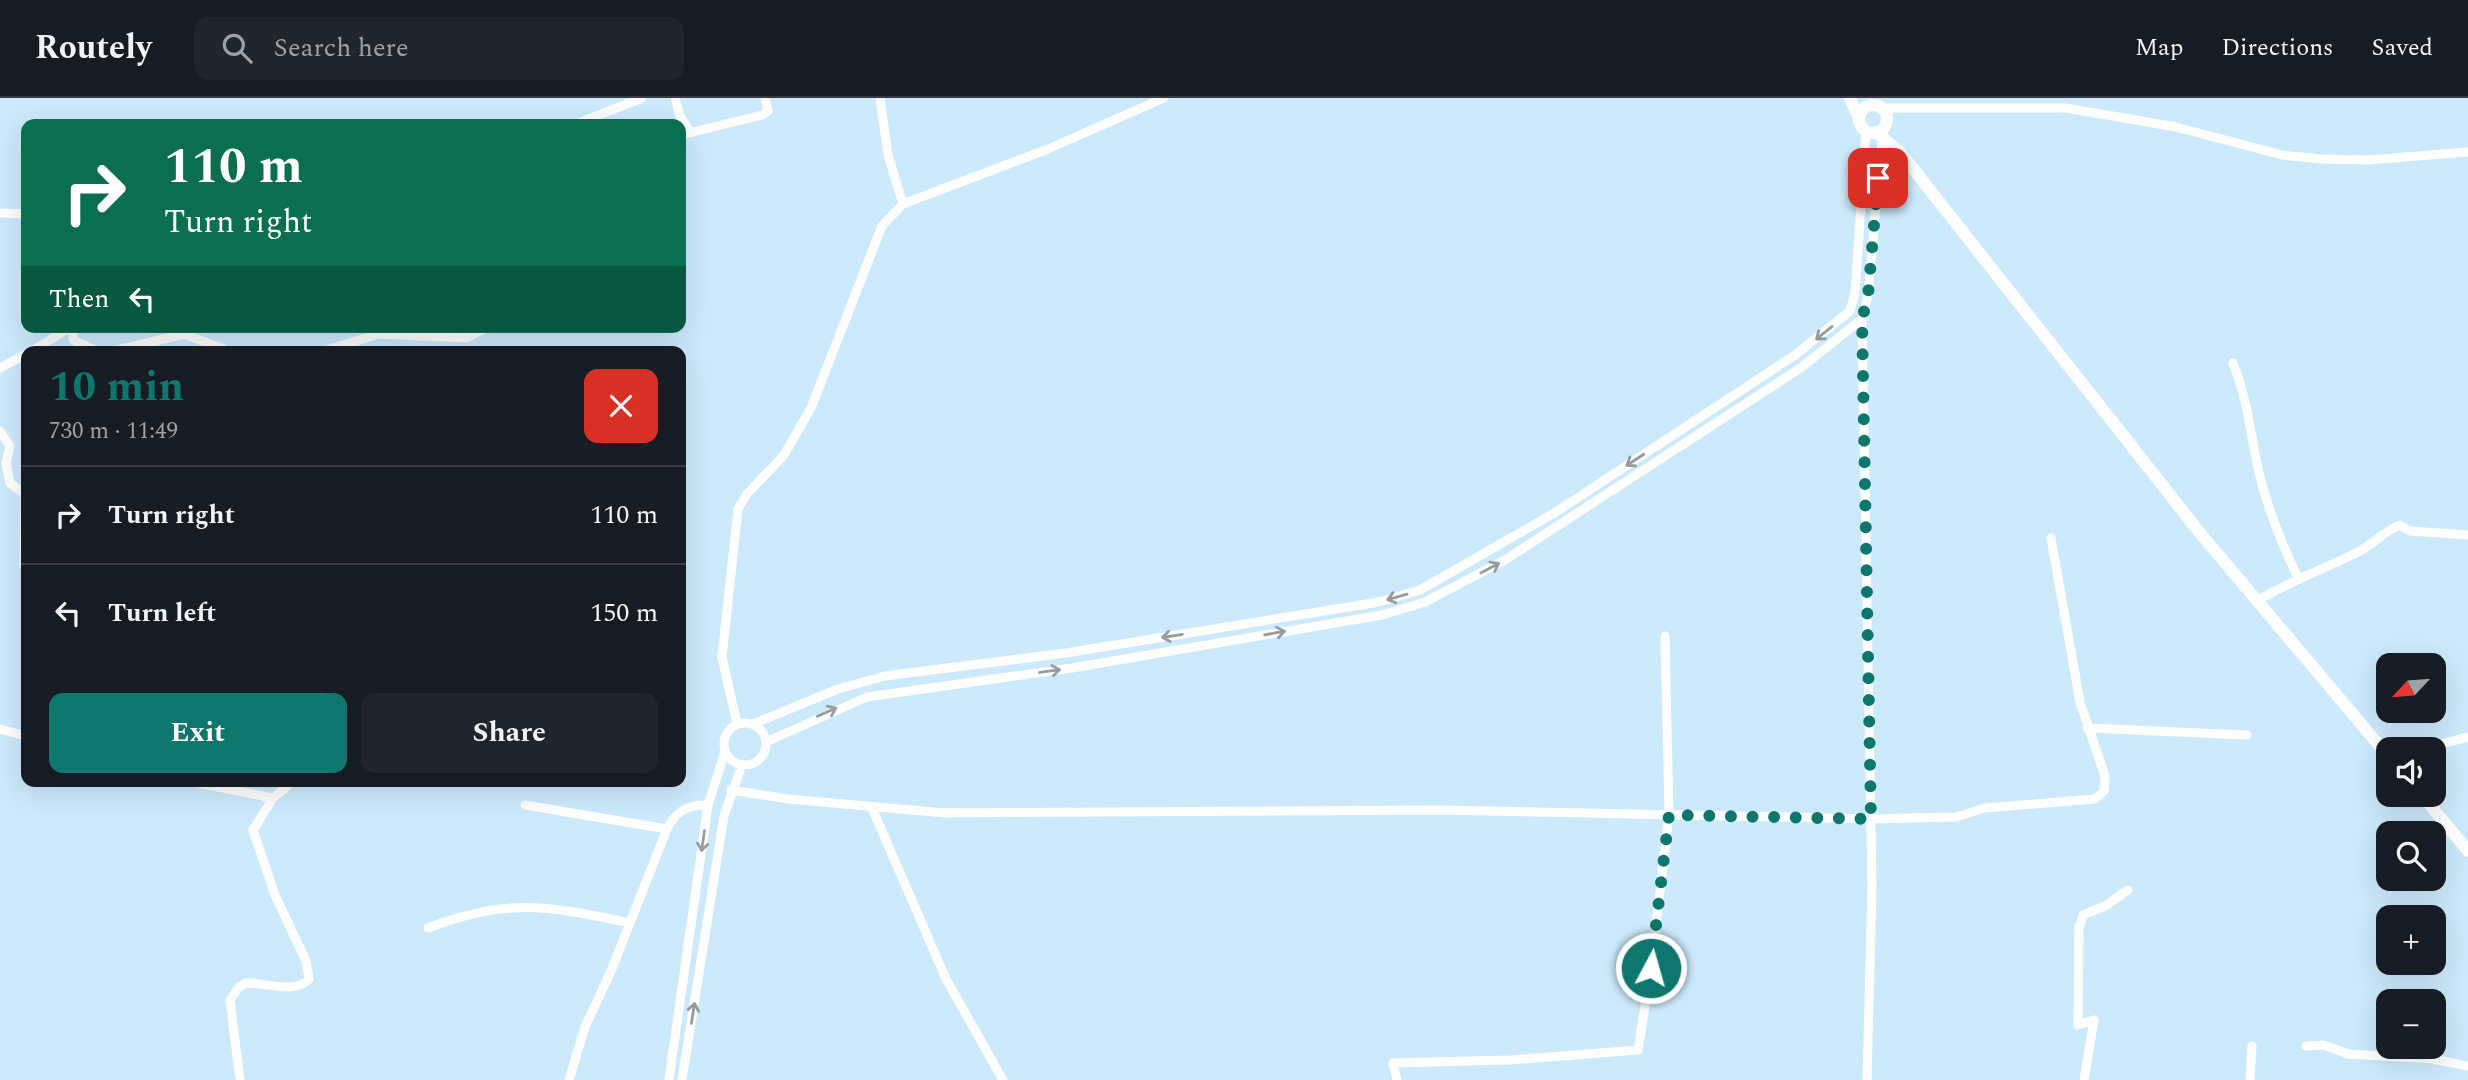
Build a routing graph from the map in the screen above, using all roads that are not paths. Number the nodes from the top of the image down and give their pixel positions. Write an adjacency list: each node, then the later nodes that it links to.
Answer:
1 (642, 98): 8 (street)
2 (675, 98): 9 (street)
3 (765, 98): 10 (street)
4 (880, 98): 12 (street)
5 (1164, 98): 12 (street)
6 (1850, 98): 7 (main road)
7 (1873, 115): 11 (street); 15 (street); 34 (main road); 37 (street, one-way to 37)
8 (589, 119)
9 (681, 119)
10 (686, 134)
11 (2468, 152)
12 (903, 204): 36 (street)
13 (0, 214): 14 (street)
14 (21, 214)
15 (1862, 319): 43 (street, one-way to 15); 57 (street)
16 (62, 333): 20 (street)
17 (72, 333): 19 (street)
18 (476, 333): 25 (street)
19 (73, 340): 21 (street); 22 (street)
20 (40, 346)
21 (74, 346)
22 (86, 346)
23 (134, 346): 24 (street)
24 (215, 346)
25 (340, 346)
26 (21, 357): 28 (street)
27 (2233, 363): 33 (street)
28 (0, 368)
29 (0, 431): 30 (street)
30 (21, 491)
31 (2468, 535): 33 (street)
32 (2051, 538): 38 (street)
33 (2298, 578): 34 (street)
34 (2258, 601): 44 (main road)
35 (1665, 636): 56 (street)
36 (737, 724): 37 (street); 46 (street)
37 (753, 724): 43 (street)
38 (2087, 728): 41 (street); 57 (street)
39 (0, 729): 40 (street)
40 (21, 735)
41 (2247, 735)
42 (2468, 737): 45 (street)
43 (766, 742): 47 (street)
44 (2376, 742)
45 (2446, 743)
46 (725, 752): 47 (street); 53 (street)
47 (742, 765): 50 (street)
48 (218, 787): 51 (street)
49 (286, 787): 51 (street)
50 (731, 790): 55 (street); 69 (street, one-way to 50)
51 (273, 798): 66 (street)
52 (525, 805): 58 (street)
53 (708, 805): 58 (street); 68 (street, one-way to 68)
54 (2432, 807): 59 (main road)
55 (872, 808): 56 (street); 70 (street)
56 (1669, 815): 57 (street); 71 (street)
57 (1871, 819): 72 (street)
58 (667, 829): 61 (street)
59 (2468, 851)
60 (2128, 890): 73 (street)
61 (630, 923): 62 (street); 67 (street)
62 (428, 928)
63 (2252, 1046): 74 (street)
64 (2306, 1046): 65 (street)
65 (2468, 1066)
66 (240, 1080)
67 (569, 1080)
68 (668, 1080)
69 (682, 1080)
70 (1003, 1080)
71 (1396, 1080)
72 (1867, 1080)
73 (2084, 1080)
74 (2250, 1080)

